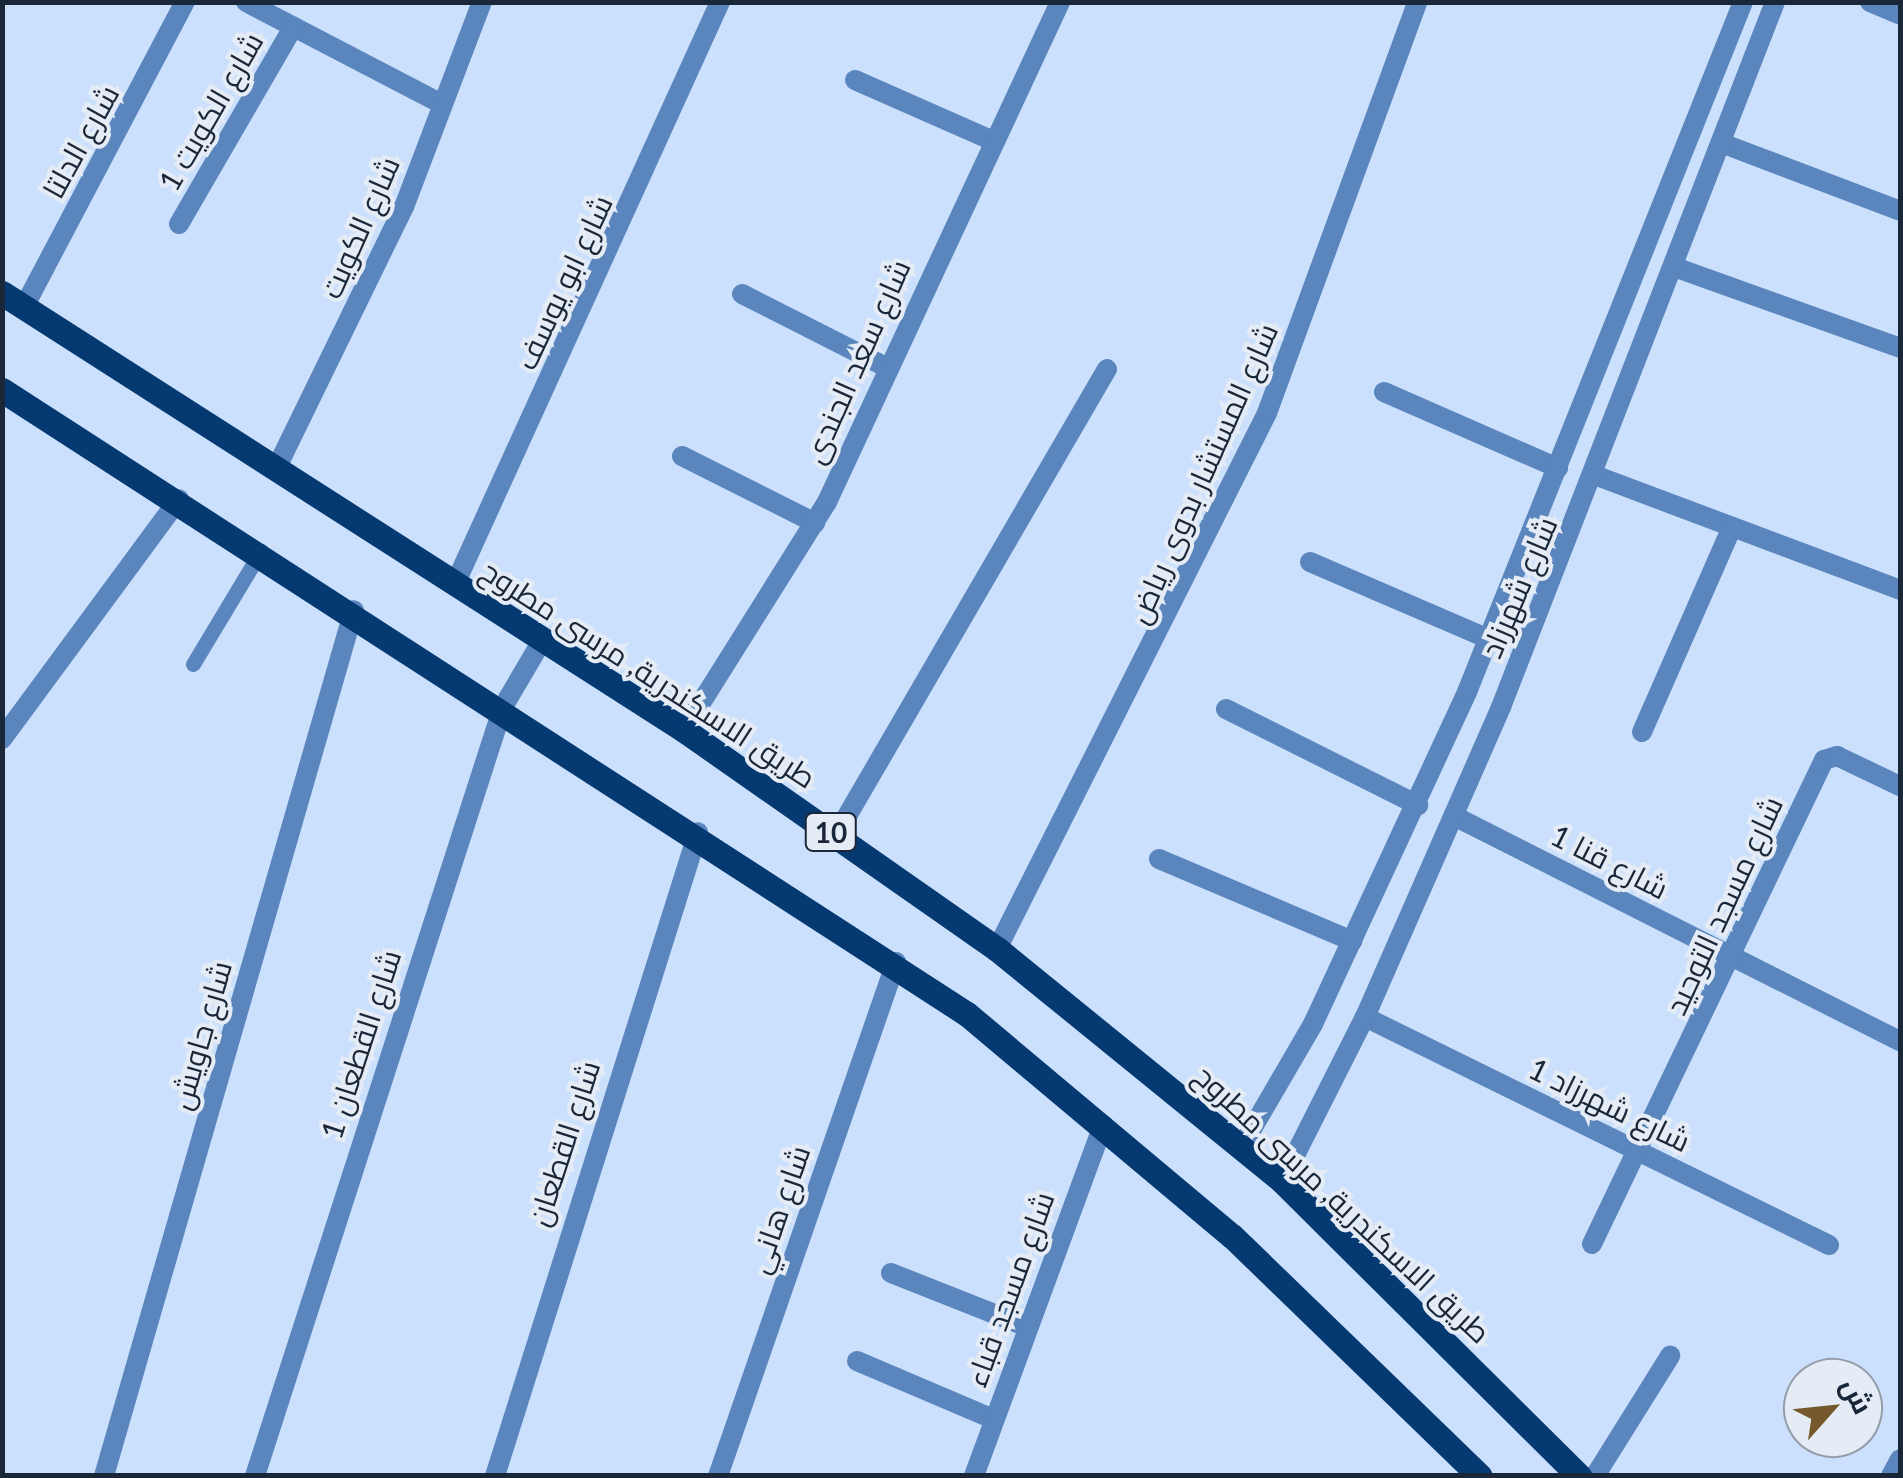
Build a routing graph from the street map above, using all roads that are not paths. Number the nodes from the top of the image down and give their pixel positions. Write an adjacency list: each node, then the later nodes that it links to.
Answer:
1 (186, 2): 20 (street, شارع الدلتا)
2 (246, 2): 11 (street)
3 (482, 2): 13 (street, شارع الكويت)
4 (720, 2): 35 (street, شارع ابو يوسف)
5 (1060, 2): 14 (street, شارع سعد الجندى)
6 (1418, 2): 53 (street, شارع المستشار بدوى رياض)
7 (1742, 2): 27 (street, شارع شهرزاد)
8 (1775, 2): 15 (street, شارع شهرزاد)
9 (1870, 2): 10 (street)
10 (1900, 14)
11 (293, 27): 13 (street); 17 (street, شارع الكويت 1)
12 (855, 80): 14 (street)
13 (442, 104): 28 (street, شارع الكويت)
14 (991, 140): 22 (street, شارع سعد الجندى)
15 (1724, 144): 16 (street); 18 (street, شارع شهرزاد)
16 (1900, 211)
17 (179, 224)
18 (1677, 268): 21 (street); 29 (street, شارع شهرزاد)
19 (742, 294): 22 (street)
20 (13, 300): 28 (main road, طريق الاسكندرية, مرسى مطروح / 10)
21 (1900, 348)
22 (886, 367): 31 (street, شارع سعد الجندى)
23 (1107, 369): 50 (street)
24 (2, 390): 30 (main road, 10)
25 (1384, 392): 27 (street)
26 (682, 456): 31 (street)
27 (1558, 468): 38 (street, شارع شهرزاد)
28 (276, 469): 35 (main road, طريق الاسكندرية, مرسى مطروح / 10)
29 (1597, 476): 32 (street); 48 (street, شارع شهرزاد)
30 (180, 498): 33 (main road, 10); 45 (street)
31 (815, 523): 43 (street, شارع سعد الجندى)
32 (1732, 527): 36 (street); 44 (street)
33 (260, 551): 37 (main road, 10); 40 (lane)
34 (1310, 562): 38 (street)
35 (455, 584): 39 (main road, طريق الاسكندرية, مرسى مطروح / 10)
36 (1900, 589)
37 (354, 610): 41 (main road, 10); 70 (street, شارع جاويش)
38 (1489, 639): 47 (street, شارع شهرزاد)
39 (543, 640): 41 (street, شارع القطعان 1); 43 (main road, طريق الاسكندرية, مرسى مطروح / 10)
40 (194, 664)
41 (503, 707): 49 (main road, 10); 71 (street, شارع القطعان 1)
42 (1226, 709): 47 (street)
43 (684, 730): 50 (main road, طريق الاسكندرية, مرسى مطروح / 10)
44 (1642, 732)
45 (2, 739)
46 (1900, 786): 54 (street, شارع مسجد التوحيد)
47 (1418, 804): 52 (street, شارع شهرزاد)
48 (1454, 816): 54 (street, شارع قنا 1); 56 (street, شارع شهرزاد)
49 (698, 832): 55 (main road, 10); 72 (street, شارع القطعان)
50 (836, 835): 53 (main road, طريق الاسكندرية, مرسى مطروح / 10)
51 (1159, 859): 52 (street)
52 (1352, 940): 59 (street, شارع شهرزاد)
53 (998, 949): 59 (main road, طريق الاسكندرية, مرسى مطروح / 10)
54 (1734, 957): 57 (street, شارع قنا 1); 60 (street, شارع مسجد التوحيد)
55 (896, 962): 58 (main road, 10); 73 (street, شارع هاني)
56 (1365, 1017): 60 (street, شارع شهرزاد 1); 61 (street, شارع شهرزاد)
57 (1900, 1041)
58 (1103, 1125): 65 (street, شارع مسجد قباء); 75 (main road, 10)
59 (1242, 1146): 61 (main road, طريق الاسكندرية, مرسى مطروح / 10)
60 (1636, 1150): 62 (street, شارع مسجد التوحيد); 63 (street, شارع شهرزاد 1)
61 (1282, 1180): 76 (main road, طريق الاسكندرية, مرسى مطروح / 10)
62 (1592, 1244)
63 (1829, 1245)
64 (890, 1272): 65 (street)
65 (1025, 1326): 68 (street, شارع مسجد قباء)
66 (1670, 1356): 77 (street)
67 (857, 1360): 68 (street)
68 (993, 1419): 74 (street, شارع مسجد قباء)
69 (1900, 1459): 78 (street)
70 (104, 1476)
71 (255, 1476)
72 (495, 1476)
73 (718, 1476)
74 (974, 1476)
75 (1480, 1476)
76 (1579, 1476)
77 (1595, 1476)
78 (1891, 1476)

